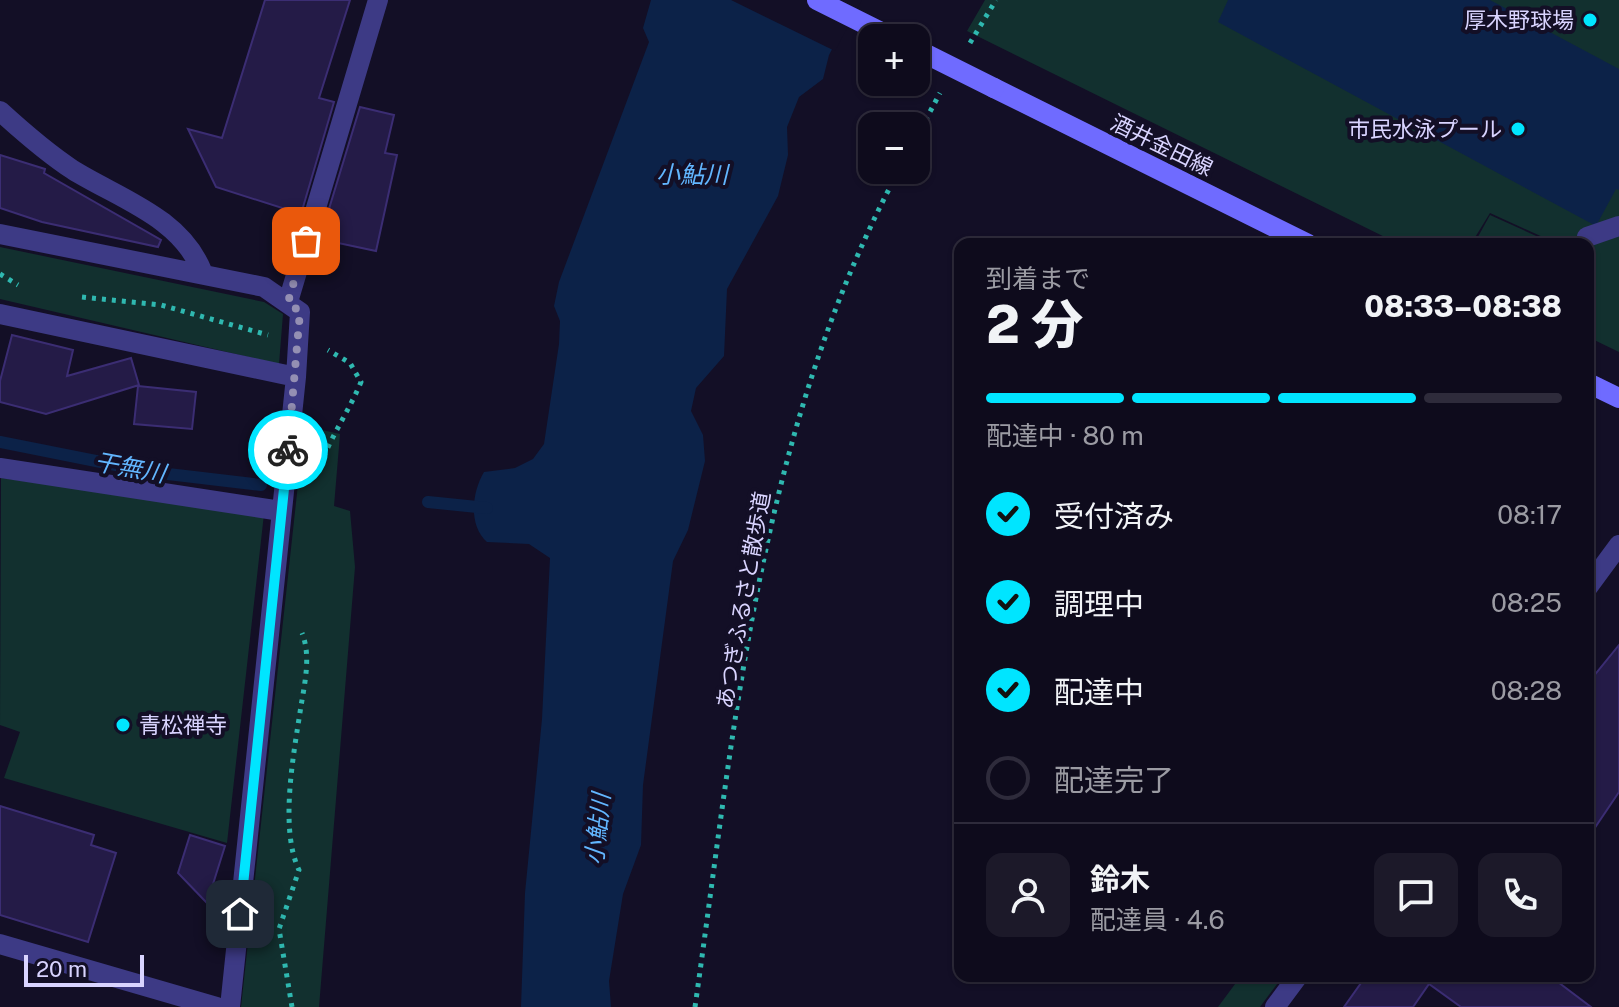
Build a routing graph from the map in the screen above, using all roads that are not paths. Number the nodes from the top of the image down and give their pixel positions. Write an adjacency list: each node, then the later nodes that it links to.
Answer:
1 (378, 0): 11 (street)
2 (817, 0): 3 (main road)
3 (865, 24)
4 (930, 56): 9 (main road, 酒井金田線, bridge)
5 (0, 111): 10 (street)
6 (1619, 226): 8 (street)
7 (0, 234): 10 (street)
8 (1587, 237)
9 (1296, 238)
10 (202, 271): 11 (street)
11 (288, 302): 13 (street)
12 (0, 314): 13 (street)
13 (296, 377): 17 (street)
14 (1594, 386): 15 (main road)
15 (1619, 398)
16 (0, 468): 17 (street)
17 (281, 511): 23 (street)
18 (1619, 545): 19 (street)
19 (1594, 579)
20 (0, 944): 22 (street)
21 (1294, 982): 24 (street)
22 (217, 1007)
23 (230, 1007)
24 (1275, 1007)

